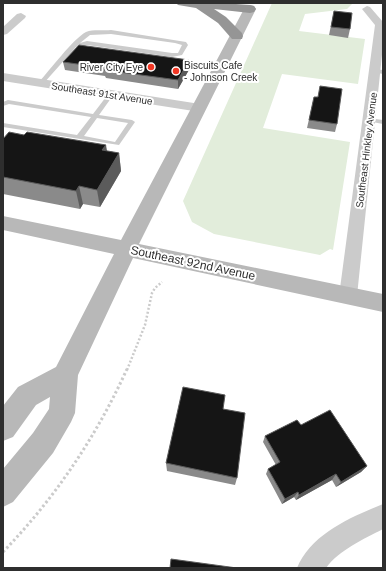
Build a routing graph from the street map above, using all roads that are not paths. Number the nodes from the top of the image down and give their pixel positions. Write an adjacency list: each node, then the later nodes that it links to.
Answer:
1 (182, 3): 2 (highway)
2 (198, 4): 3 (highway); 8 (highway)
3 (249, 5): 8 (main road)
4 (367, 9): 6 (street, Southeast Hinkley Avenue)
5 (21, 16): 7 (street)
6 (381, 26): 10 (street, Southeast Hinkley Avenue)
7 (3, 32)
8 (237, 36): 15 (main road)
9 (75, 46): 9 (lane); 12 (lane)
10 (379, 71): 17 (street, Southeast Hinkley Avenue)
11 (3, 77): 12 (street, Southeast 91st Avenue)
12 (41, 83): 13 (street, Southeast 91st Avenue)
13 (111, 94): 15 (street, Southeast 91st Avenue); 16 (lane)
14 (3, 104): 16 (lane)
15 (200, 108): 21 (main road)
16 (95, 116): 19 (lane); 19 (lane)
17 (376, 121): 22 (street, Southeast Hinkley Avenue)
18 (3, 125): 19 (lane)
19 (79, 138)
20 (3, 223): 21 (main road, Southeast 92nd Avenue)
21 (127, 248): 22 (main road, Southeast 92nd Avenue); 24 (main road)
22 (348, 296): 23 (main road, Southeast 92nd Avenue)
23 (383, 303)
24 (65, 375): 25 (main road); 26 (main road)
25 (3, 428)
26 (3, 492)
27 (383, 516): 28 (street)
28 (310, 568)

